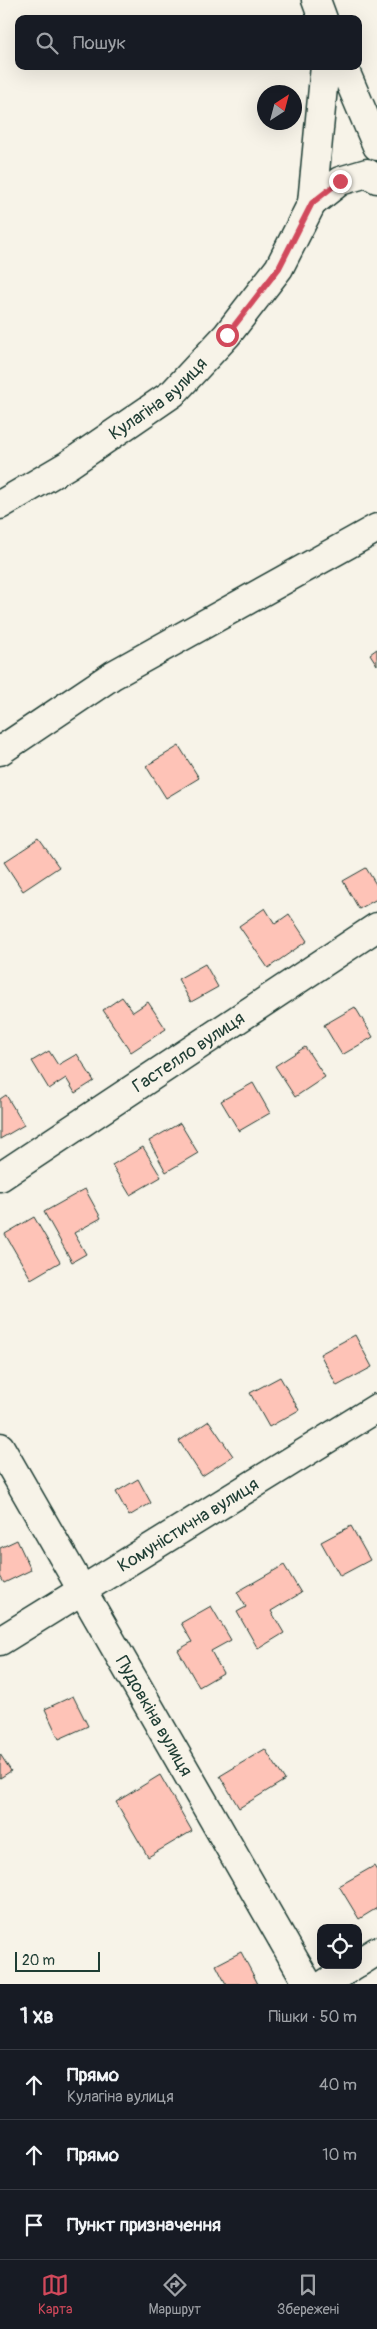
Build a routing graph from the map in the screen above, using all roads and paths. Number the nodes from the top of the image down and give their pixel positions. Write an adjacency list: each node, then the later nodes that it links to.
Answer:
1 (316, 0): 2 (street)
2 (322, 15)
3 (326, 70): 7 (street)
4 (345, 70): 5 (street)
5 (377, 146)
6 (377, 179): 7 (street)
7 (312, 203): 8 (street, Кулагіна вулиця)
8 (0, 505)
9 (377, 528): 10 (street)
10 (0, 751)
11 (377, 927): 12 (street, Гастелло вулиця)
12 (0, 1177)
13 (377, 1408): 15 (street, Комуністична вулиця)
14 (0, 1446): 15 (street, Пудовкіна вулиця)
15 (82, 1590): 16 (street, Комуністична вулиця); 20 (street, Пудовкіна вулиця)
16 (0, 1641)
17 (377, 1951): 18 (street)
18 (362, 1960)
19 (348, 1969): 21 (street)
20 (308, 1984)
21 (325, 1984)

